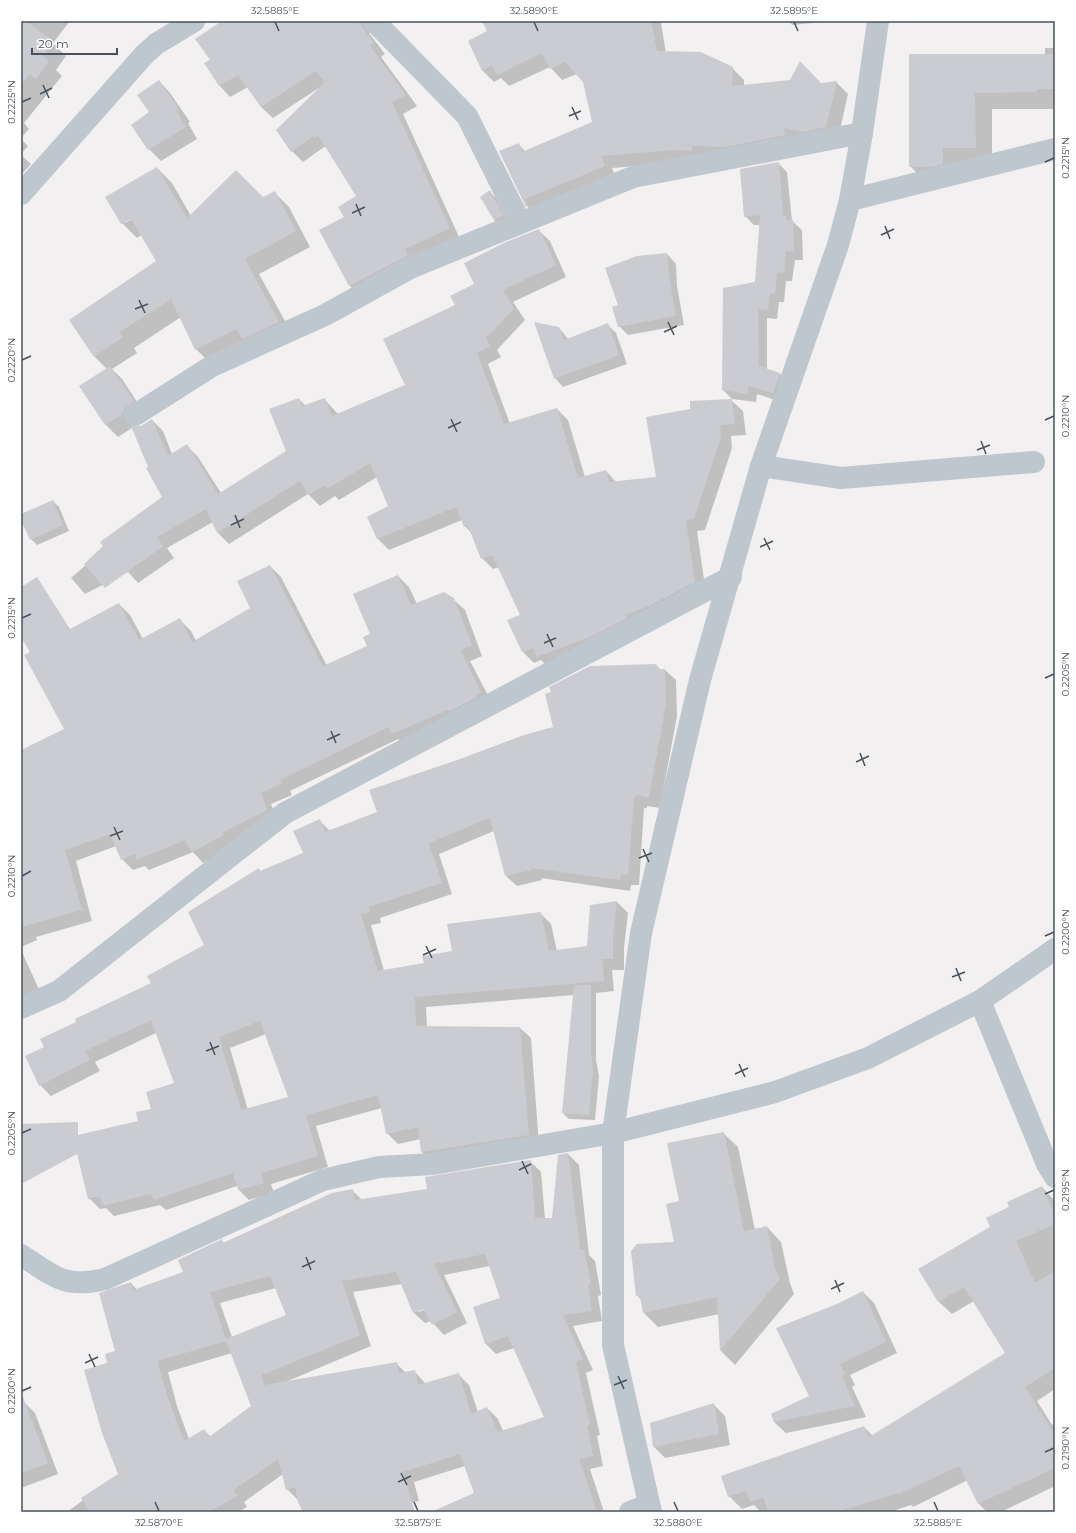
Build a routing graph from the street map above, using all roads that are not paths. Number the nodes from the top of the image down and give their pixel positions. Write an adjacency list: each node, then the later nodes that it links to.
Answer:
1 (194, 21): 6 (street)
2 (374, 21): 8 (street)
3 (878, 21): 4 (street)
4 (862, 133): 7 (street); 8 (street)
5 (1055, 149): 7 (street)
6 (21, 194)
7 (850, 200): 11 (street)
8 (520, 222): 9 (street)
9 (135, 414)
10 (1034, 462): 11 (street)
11 (761, 466): 12 (street)
12 (731, 577): 15 (street); 16 (street)
13 (1055, 949): 14 (street)
14 (980, 1001): 16 (street); 17 (street)
15 (21, 1008)
16 (613, 1133): 18 (street); 19 (street)
17 (1052, 1167)
18 (21, 1255)
19 (643, 1510)

